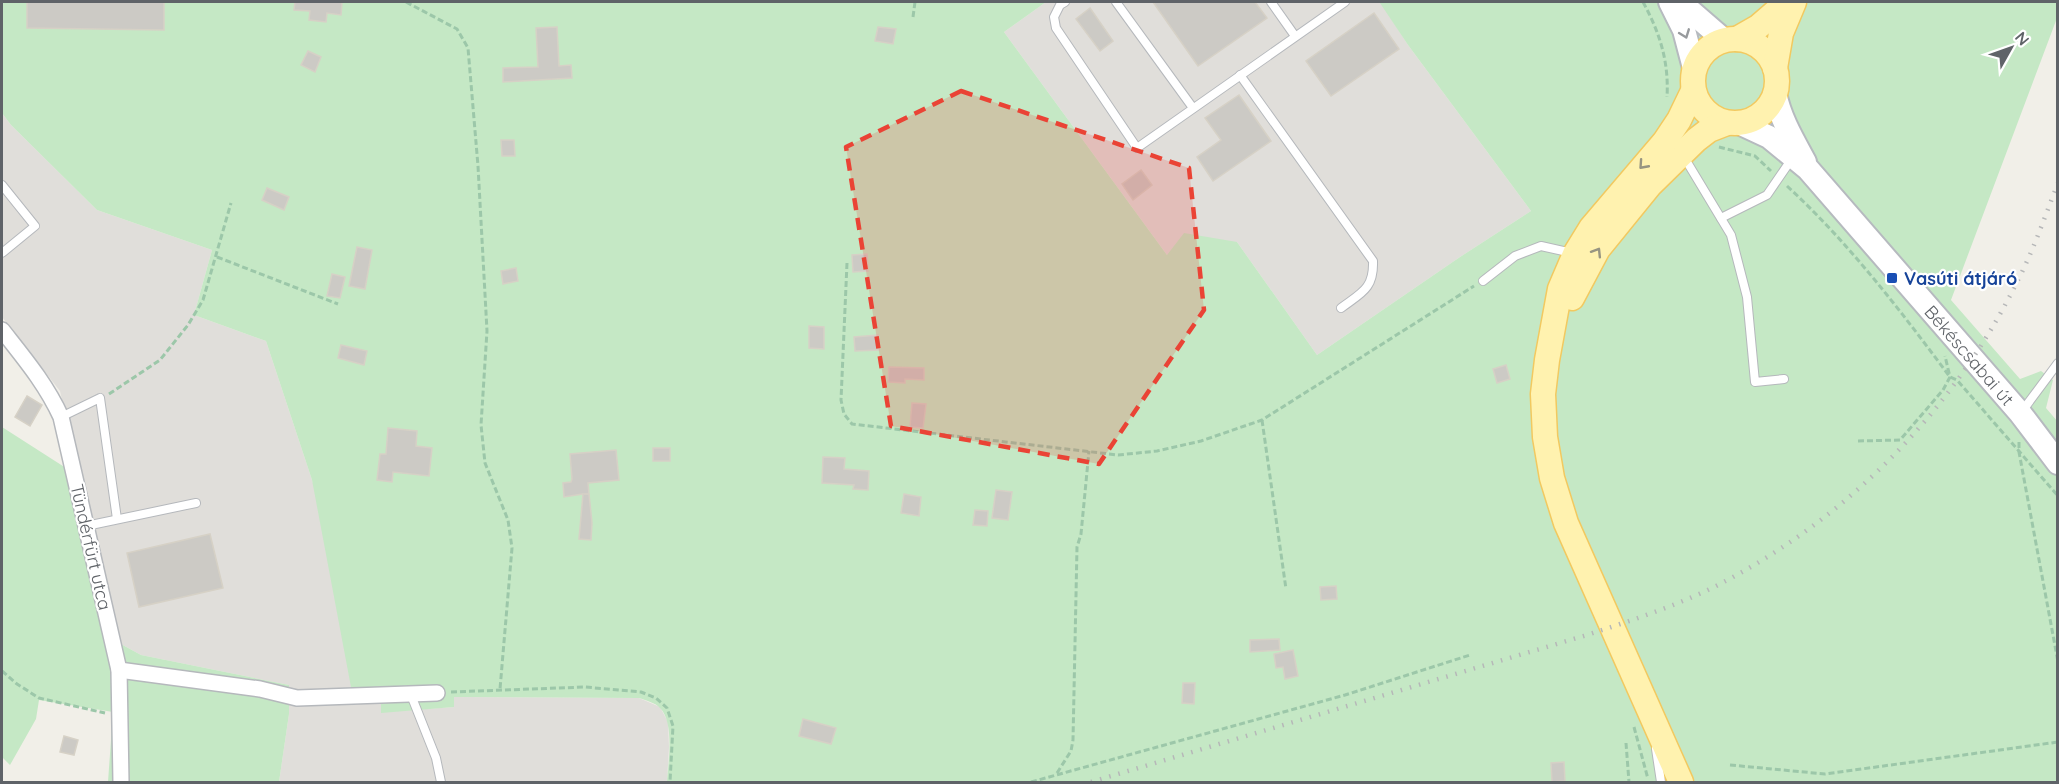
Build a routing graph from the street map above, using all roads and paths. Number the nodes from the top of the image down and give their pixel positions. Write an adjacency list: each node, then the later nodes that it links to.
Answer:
1 (406, 2): 58 (path)
2 (915, 2): 12 (path)
3 (1065, 2): 19 (lane)
4 (1116, 2): 19 (lane)
5 (1271, 2): 13 (lane)
6 (1345, 2): 13 (lane)
7 (1643, 2): 20 (path)
8 (1670, 2): 17 (street, one-way to 17)
9 (1680, 2): 14 (street)
10 (1787, 2): 14 (main road)
11 (1794, 2): 15 (main road)
12 (913, 17)
13 (1295, 36): 16 (lane)
14 (1730, 39): 15 (main road); 17 (main road)
15 (1775, 68): 18 (main road)
16 (1240, 75): 19 (lane); 34 (lane)
17 (1694, 79): 20 (main road); 21 (main road)
18 (1775, 93): 21 (main road); 23 (street, Békéscsabai út)
19 (1193, 108)
20 (1679, 120): 29 (main road, one-way to 29)
21 (1733, 123): 22 (main road); 23 (street, Békéscsabai út)
22 (1689, 146): 24 (path); 27 (lane); 37 (main road, one-way to 22)
23 (1801, 163): 24 (lane); 36 (street, Békéscsabai út)
24 (1779, 179): 27 (lane); 39 (path)
25 (2, 185): 28 (lane)
26 (231, 203): 30 (path)
27 (1721, 218): 40 (lane)
28 (2, 253)
29 (1575, 254): 32 (lane); 37 (main road)
30 (216, 257): 33 (path); 41 (path)
31 (847, 263): 46 (path)
32 (1483, 281): 44 (path)
33 (338, 304)
34 (1341, 308)
35 (2, 330): 43 (street, Tündérfürt utca)
36 (1949, 331): 39 (path); 42 (street, Békéscsabai út)
37 (1551, 341): 61 (main road)
38 (2058, 363): 42 (lane)
39 (1950, 377): 45 (path); 47 (path)
40 (1784, 379)
41 (100, 398): 43 (lane); 51 (lane)
42 (2020, 413): 47 (path); 48 (street, Békéscsabai út)
43 (61, 417): 52 (street, Tündérfürt utca)
44 (1262, 420): 46 (path); 53 (path)
45 (1858, 441)
46 (1089, 451): 66 (path)
47 (2019, 452): 49 (path); 55 (path)
48 (2058, 463)
49 (2058, 496)
50 (196, 503): 51 (lane)
51 (117, 519): 52 (lane)
52 (86, 526): 56 (street, Tündérfürt utca)
53 (1286, 589)
54 (1470, 656): 66 (path)
55 (2058, 662)
56 (119, 670): 60 (street); 62 (street, Tündérfürt utca)
57 (2, 671): 62 (path)
58 (500, 689): 59 (path); 69 (path)
59 (437, 693): 60 (street)
60 (411, 695): 68 (lane)
61 (1641, 715): 72 (path); 73 (lane); 74 (main road)
62 (121, 717): 67 (street, Tündérfürt utca)
63 (2058, 742): 65 (path)
64 (1626, 743): 71 (path)
65 (1730, 765)
66 (1056, 774): 70 (path)
67 (121, 783)
68 (441, 783)
69 (670, 783)
70 (1031, 783)
71 (1629, 783)
72 (1649, 783)
73 (1661, 783)
74 (1681, 783)

